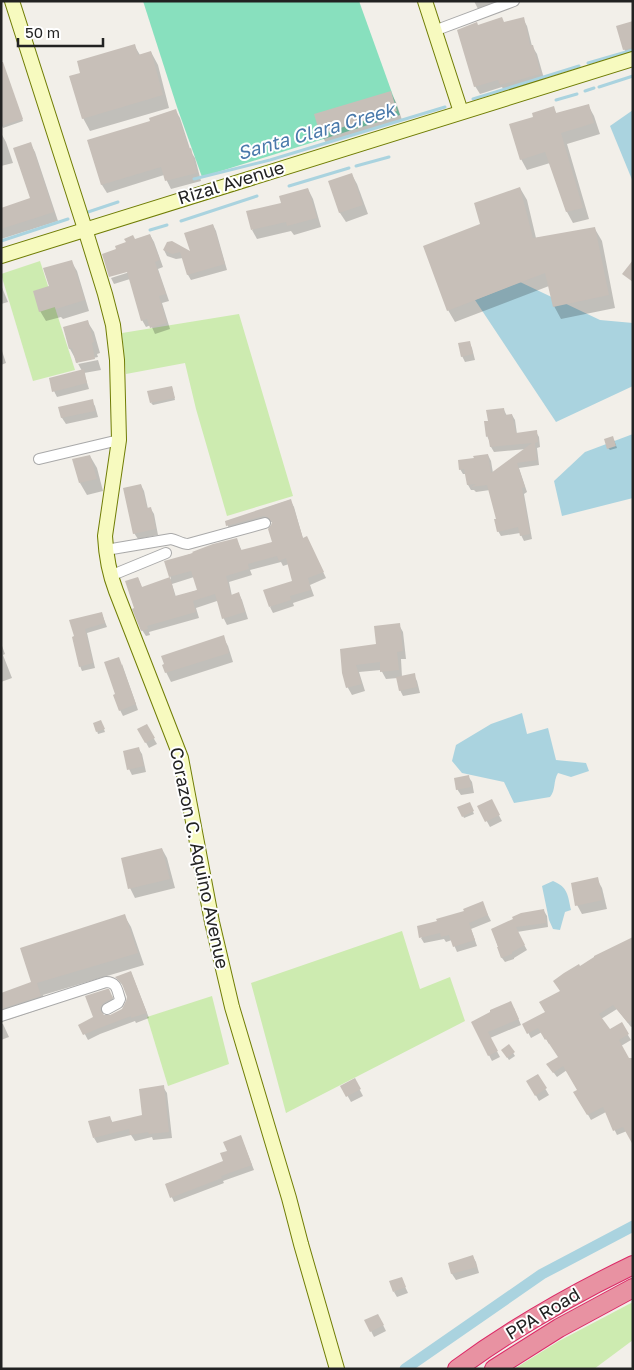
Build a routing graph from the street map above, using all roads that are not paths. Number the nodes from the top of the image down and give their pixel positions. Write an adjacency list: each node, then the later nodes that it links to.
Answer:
1 (12, 1): 7 (main road, Corazon C. Aquino Avenue)
2 (425, 1): 4 (main road)
3 (514, 1): 4 (street)
4 (434, 31): 6 (main road)
5 (633, 59): 6 (main road, Rizal Avenue)
6 (462, 112): 7 (main road, Rizal Avenue)
7 (85, 229): 8 (main road, Rizal Avenue); 9 (main road, Corazon C. Aquino Avenue)
8 (1, 256)
9 (119, 440): 10 (street); 12 (main road, Corazon C. Aquino Avenue)
10 (39, 459)
11 (265, 523): 12 (street)
12 (106, 550): 14 (main road, Corazon C. Aquino Avenue)
13 (166, 553): 14 (street)
14 (110, 576): 19 (main road, Corazon C. Aquino Avenue)
15 (107, 1009): 16 (street)
16 (1, 1016)
17 (633, 1265): 20 (highway, PPA Road)
18 (633, 1288): 21 (highway, PPA Road)
19 (337, 1369)
20 (457, 1369)
21 (494, 1369)

